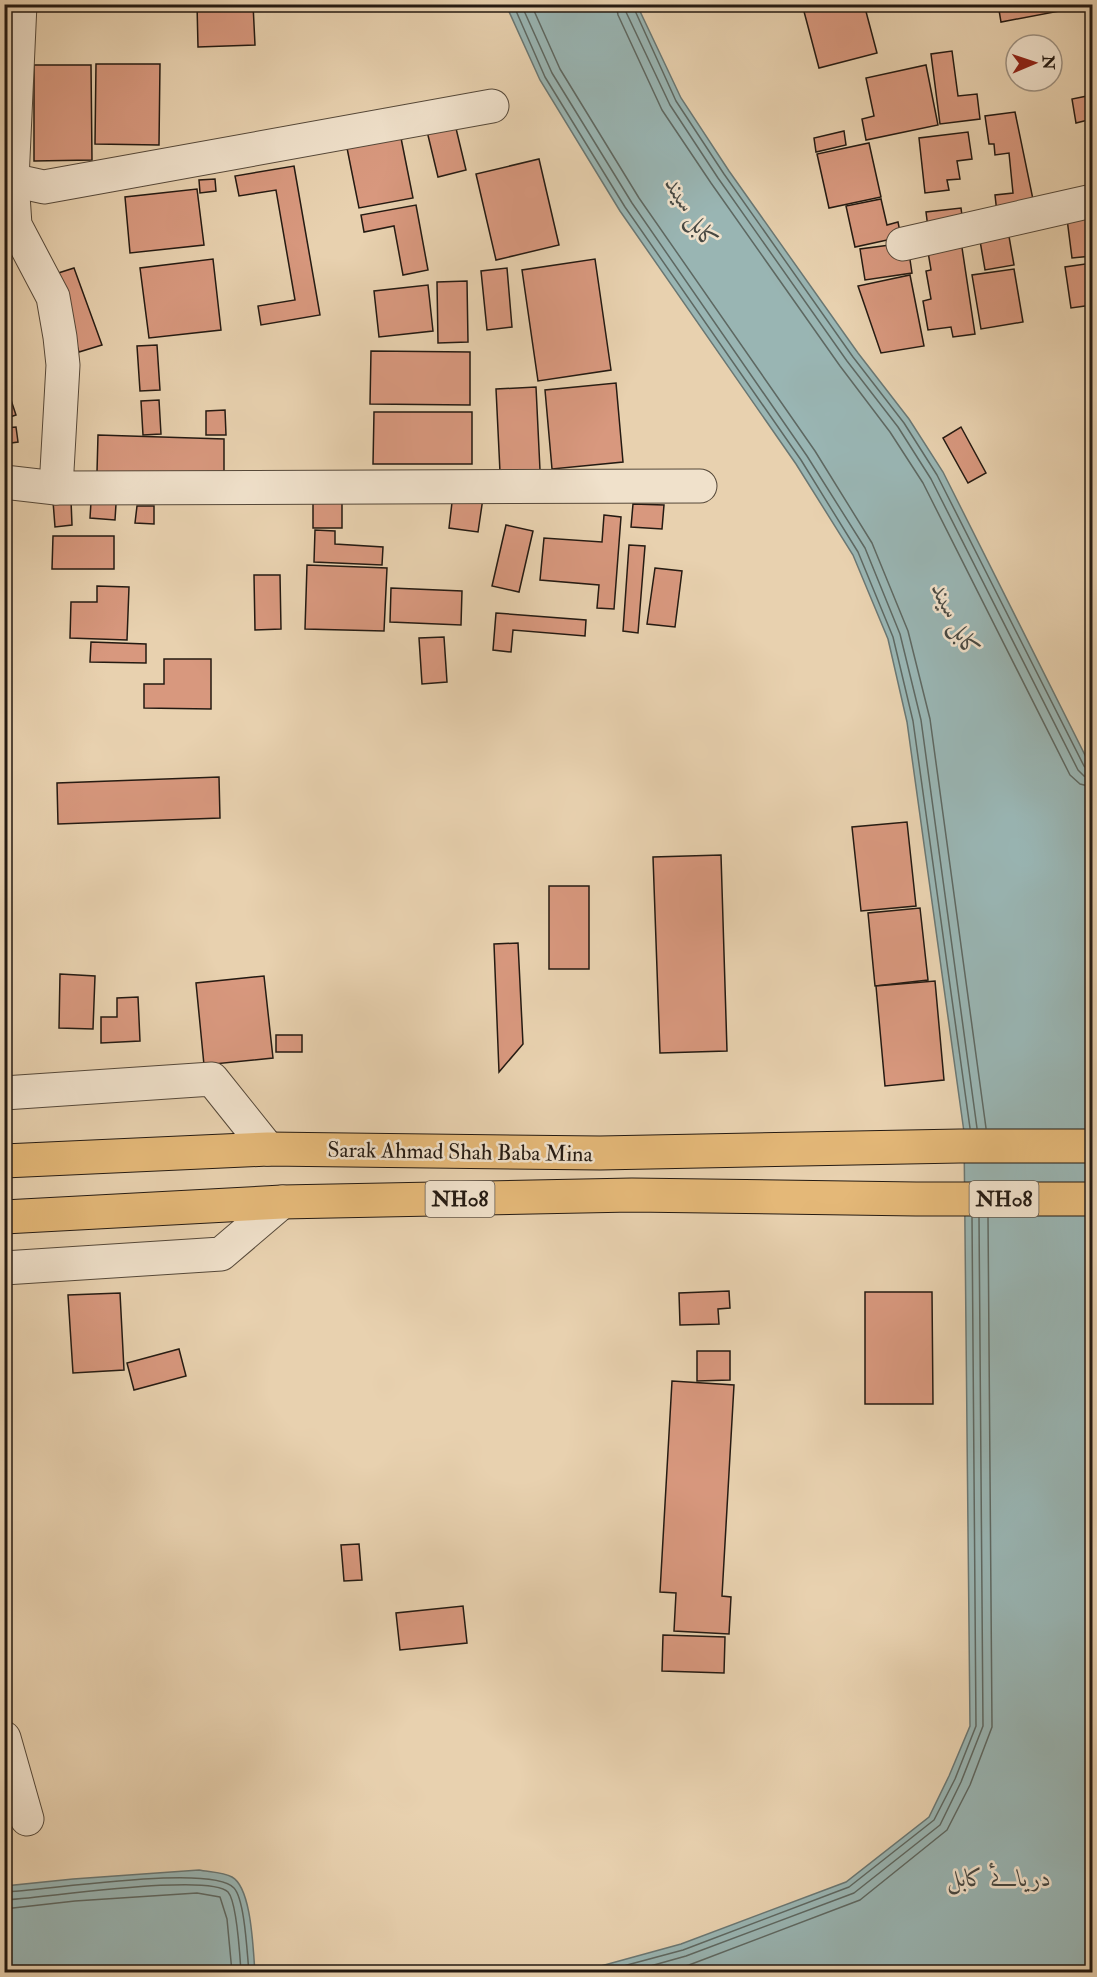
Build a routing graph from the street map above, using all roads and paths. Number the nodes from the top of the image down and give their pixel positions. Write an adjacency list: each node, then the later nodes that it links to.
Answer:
1 (20, 4): 3 (street)
2 (492, 106): 3 (street)
3 (12, 180): 8 (street)
4 (1092, 201): 5 (street)
5 (903, 244)
6 (4, 482): 8 (street)
7 (700, 486): 8 (street)
8 (56, 488)
9 (4, 1093): 11 (street)
10 (1092, 1146): 11 (highway, Sarak Ahmad Shah Baba Mina / NH08)
11 (268, 1149): 12 (highway, Sarak Ahmad Shah Baba Mina / NH08)
12 (4, 1161)
13 (1092, 1199): 14 (highway, NH08)
14 (282, 1202): 15 (highway, NH08); 16 (street)
15 (4, 1217)
16 (4, 1268)
17 (4, 1738): 18 (street)
18 (27, 1819)

